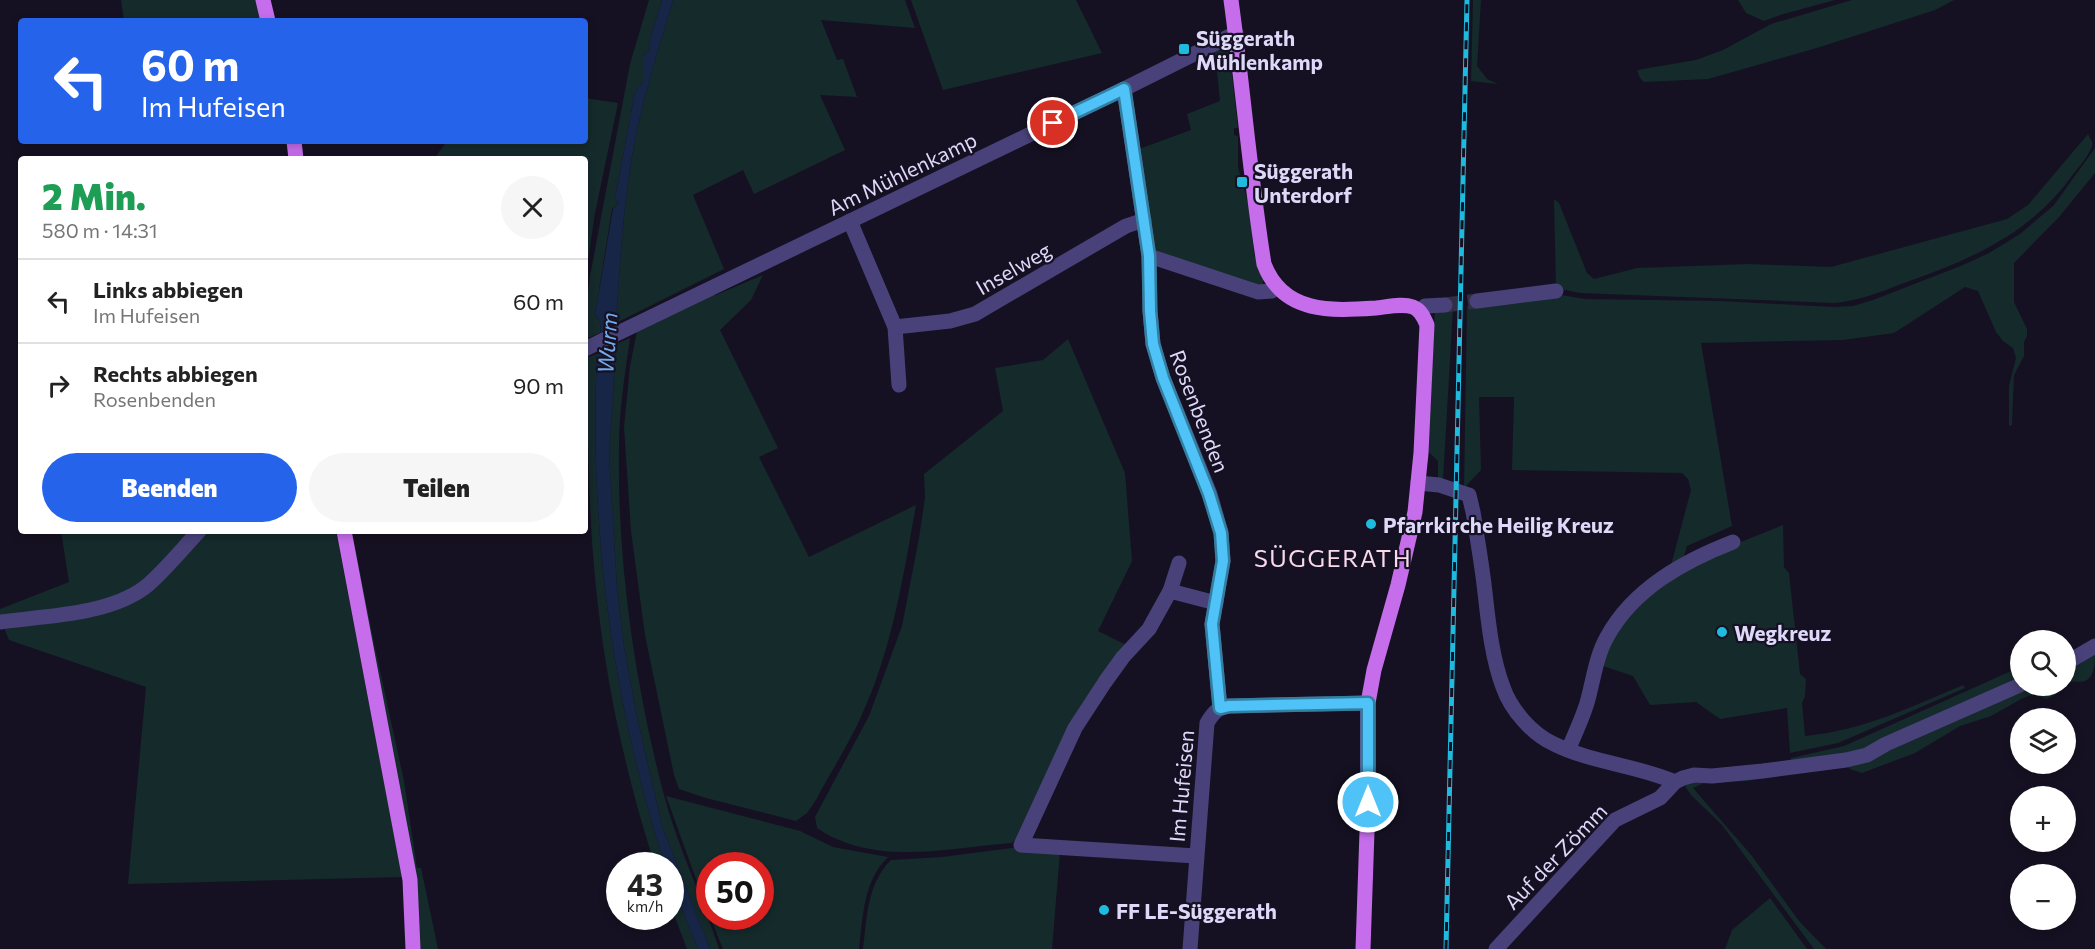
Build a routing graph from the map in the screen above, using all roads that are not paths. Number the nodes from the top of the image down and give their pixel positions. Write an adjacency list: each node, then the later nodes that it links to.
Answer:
1 (263, 0): 3 (main road)
2 (1232, 0): 4 (main road)
3 (267, 18)
4 (1236, 33): 5 (street, Am Mühlenkamp); 9 (main road)
5 (1124, 89): 6 (street, Rosenbenden); 7 (street, Am Mühlenkamp)
6 (1143, 220): 8 (street, Rosenbenden); 14 (street, Inselweg)
7 (850, 221): 14 (street); 15 (street, Am Mühlenkamp)
8 (1149, 256): 9 (street); 23 (street, Rosenbenden)
9 (1277, 286): 13 (main road)
10 (1556, 291): 11 (street)
11 (1478, 301)
12 (1445, 304): 13 (street)
13 (1420, 311): 17 (main road)
14 (895, 327): 16 (street)
15 (590, 346)
16 (899, 385)
17 (1418, 483): 28 (main road); 30 (street)
18 (196, 534): 24 (street)
19 (345, 534): 33 (main road)
20 (1733, 542): 30 (street)
21 (1179, 562): 22 (street)
22 (1170, 591): 23 (street); 32 (street)
23 (1216, 603): 29 (street, Rosenbenden)
24 (0, 622)
25 (2095, 646): 26 (street)
26 (2076, 657)
27 (2010, 689): 31 (street)
28 (1368, 703): 29 (street, Im Hufeisen); 35 (main road)
29 (1220, 708): 32 (street, Im Hufeisen)
30 (1568, 750): 31 (street)
31 (1675, 782): 36 (street, Auf der Zömm)
32 (1196, 856): 34 (street, Im Hufeisen)
33 (413, 949)
34 (1190, 949)
35 (1363, 949)
36 (1496, 949)

